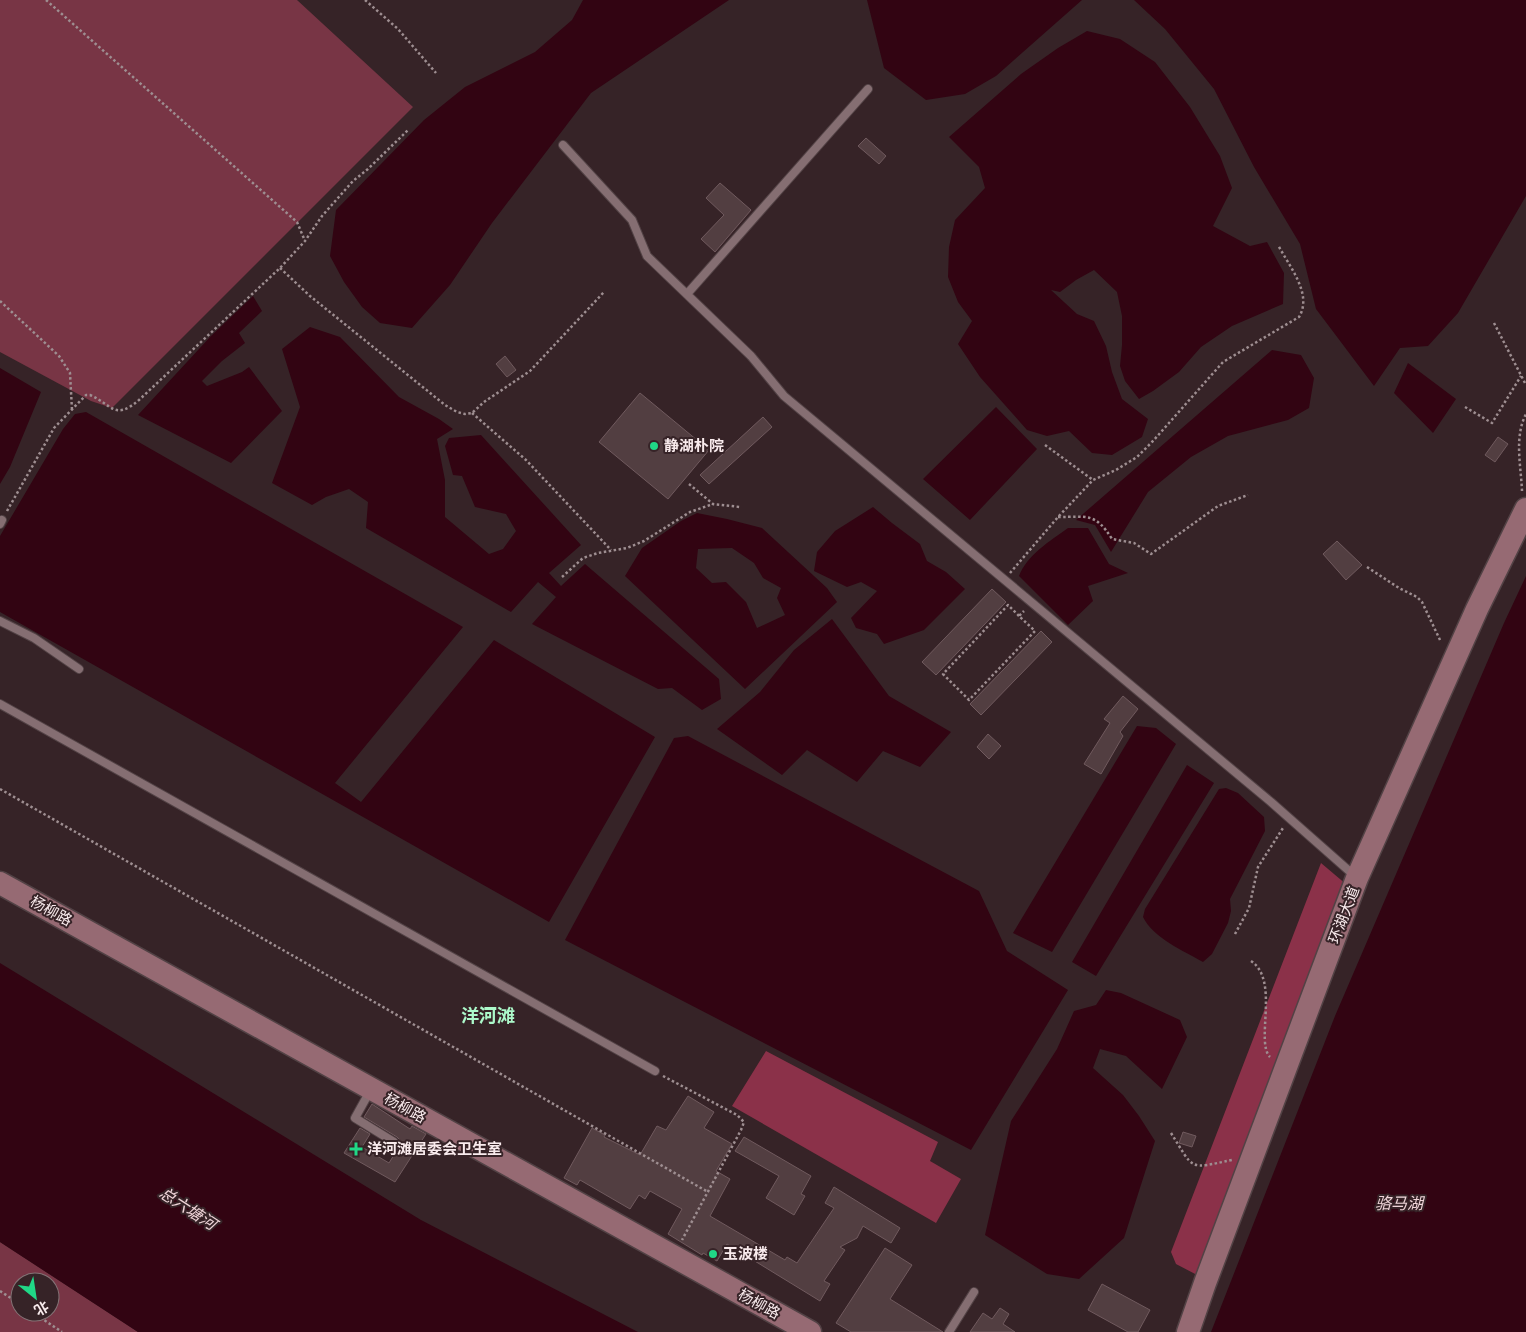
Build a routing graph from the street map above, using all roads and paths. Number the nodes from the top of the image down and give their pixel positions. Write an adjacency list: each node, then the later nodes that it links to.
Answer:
1 (46, 0): 7 (path)
2 (365, 0): 3 (path)
3 (436, 73)
4 (868, 89): 11 (lane)
5 (409, 129): 7 (path)
6 (564, 145): 11 (lane)
7 (304, 241): 9 (path)
8 (1278, 245): 21 (path)
9 (280, 268): 17 (path); 18 (path)
10 (604, 292): 18 (path)
11 (687, 294): 32 (lane)
12 (0, 301): 17 (path)
13 (1494, 323): 14 (path)
14 (1522, 376): 15 (path); 16 (path)
15 (1526, 385)
16 (1465, 407)
17 (72, 410): 28 (path)
18 (472, 413): 29 (path)
19 (1526, 414): 26 (path)
20 (1045, 445): 21 (path)
21 (1093, 480): 27 (path)
22 (689, 484): 24 (path)
23 (1248, 496): 27 (path)
24 (713, 504): 25 (path); 29 (path)
25 (740, 507)
26 (1525, 512): 36 (street, 环湖大道)
27 (1058, 517): 32 (path)
28 (1, 522)
29 (612, 550): 31 (path)
30 (1367, 567): 36 (path)
31 (562, 577)
32 (1005, 579): 33 (lane)
33 (1032, 602): 34 (path); 40 (lane)
34 (1020, 616): 34 (path)
35 (0, 621): 37 (lane)
36 (1452, 666): 41 (street, 环湖大道)
37 (79, 669)
38 (0, 704): 46 (lane)
39 (0, 789): 51 (path)
40 (1290, 818): 41 (lane); 43 (path)
41 (1357, 878): 45 (street, 环湖大道)
42 (0, 883): 47 (street, 杨柳路)
43 (1235, 934)
44 (1251, 960): 45 (path)
45 (1287, 1065): 50 (street, 环湖大道)
46 (655, 1071): 51 (path)
47 (371, 1089): 49 (lane); 52 (street, 杨柳路)
48 (1171, 1133): 50 (path)
49 (394, 1142)
50 (1253, 1156): 58 (street, 环湖大道)
51 (708, 1192): 52 (path)
52 (673, 1256): 56 (street, 杨柳路)
53 (974, 1292): 57 (lane)
54 (47, 1322): 55 (path)
55 (62, 1332)
56 (810, 1332)
57 (948, 1332)
58 (1188, 1332)

